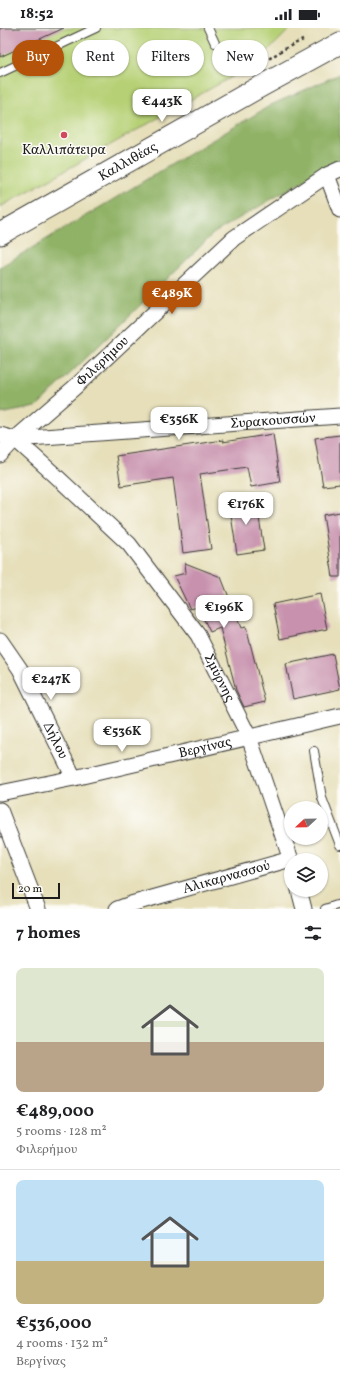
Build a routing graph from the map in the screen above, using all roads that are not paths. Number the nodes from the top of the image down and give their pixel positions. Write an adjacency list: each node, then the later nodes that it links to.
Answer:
1 (96, 28): 5 (lane)
2 (208, 28): 3 (lane)
3 (214, 40)
4 (340, 43): 8 (main road, Καλλιθέας)
5 (0, 72)
6 (334, 172): 7 (street); 11 (street, Φιλερήμου)
7 (340, 210)
8 (0, 234)
9 (340, 416): 11 (street, Συρακουσσών)
10 (0, 435): 11 (street)
11 (15, 439): 12 (street, Φιλερήμου); 15 (street, Σμύρνης)
12 (0, 455)
13 (0, 640): 17 (street, Δήλου)
14 (340, 716): 15 (street, Βεργίνας)
15 (249, 736): 17 (street, Βεργίνας); 21 (street, Σμύρνης)
16 (314, 751): 20 (lane)
17 (74, 778): 18 (street, Βεργίνας)
18 (0, 793)
19 (0, 810): 25 (street)
20 (340, 845)
21 (289, 853)
22 (284, 861): 26 (street, Αλικαρνασσού)
23 (301, 897): 27 (street)
24 (340, 904): 28 (lane)
25 (38, 909)
26 (117, 909)
27 (304, 909)
28 (325, 909)

